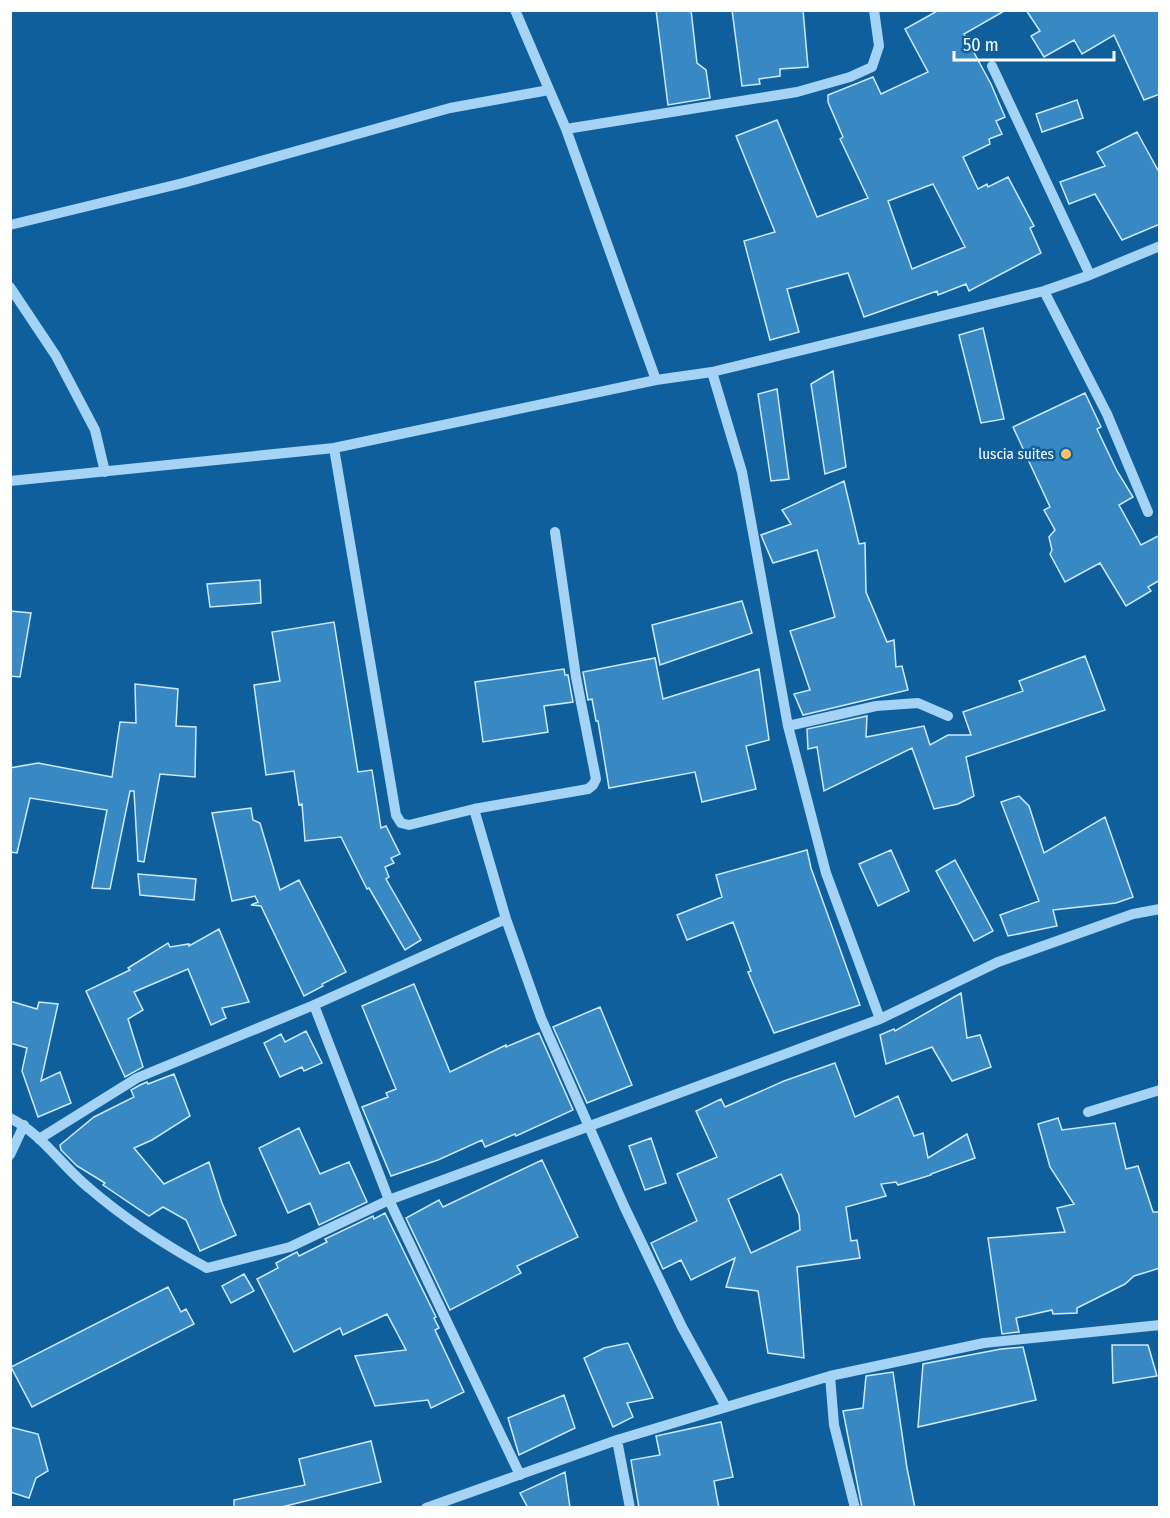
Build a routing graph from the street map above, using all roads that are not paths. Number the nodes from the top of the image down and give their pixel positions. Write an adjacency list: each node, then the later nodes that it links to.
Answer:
1 (515, 10): 4 (street)
2 (874, 10): 5 (street)
3 (992, 66): 8 (street)
4 (549, 90): 5 (street); 6 (street)
5 (566, 129): 12 (street)
6 (10, 225)
7 (1160, 246): 8 (street)
8 (1090, 275): 10 (street)
9 (10, 287): 14 (street)
10 (1044, 291): 11 (street); 16 (street)
11 (712, 372): 12 (street); 19 (street)
12 (656, 380): 13 (street)
13 (334, 448): 14 (street); 20 (street)
14 (105, 472): 15 (street)
15 (10, 481)
16 (1148, 512)
17 (555, 532): 20 (street)
18 (948, 716): 19 (street)
19 (788, 726): 24 (street)
20 (474, 809): 22 (street)
21 (1160, 909): 24 (street)
22 (506, 919): 23 (street); 29 (street)
23 (314, 1005): 30 (street); 32 (street)
24 (880, 1018): 29 (street)
25 (1160, 1090): 26 (street)
26 (1088, 1112)
27 (10, 1118): 28 (street)
28 (24, 1125): 30 (street); 31 (street)
29 (588, 1125): 32 (street); 35 (street)
30 (39, 1139): 32 (street)
31 (10, 1155)
32 (389, 1200): 37 (street)
33 (1160, 1325): 34 (street)
34 (830, 1376): 35 (street); 40 (street)
35 (726, 1407): 36 (street)
36 (617, 1440): 37 (street); 39 (street)
37 (520, 1475): 38 (street)
38 (426, 1508)
39 (630, 1508)
40 (855, 1508)

